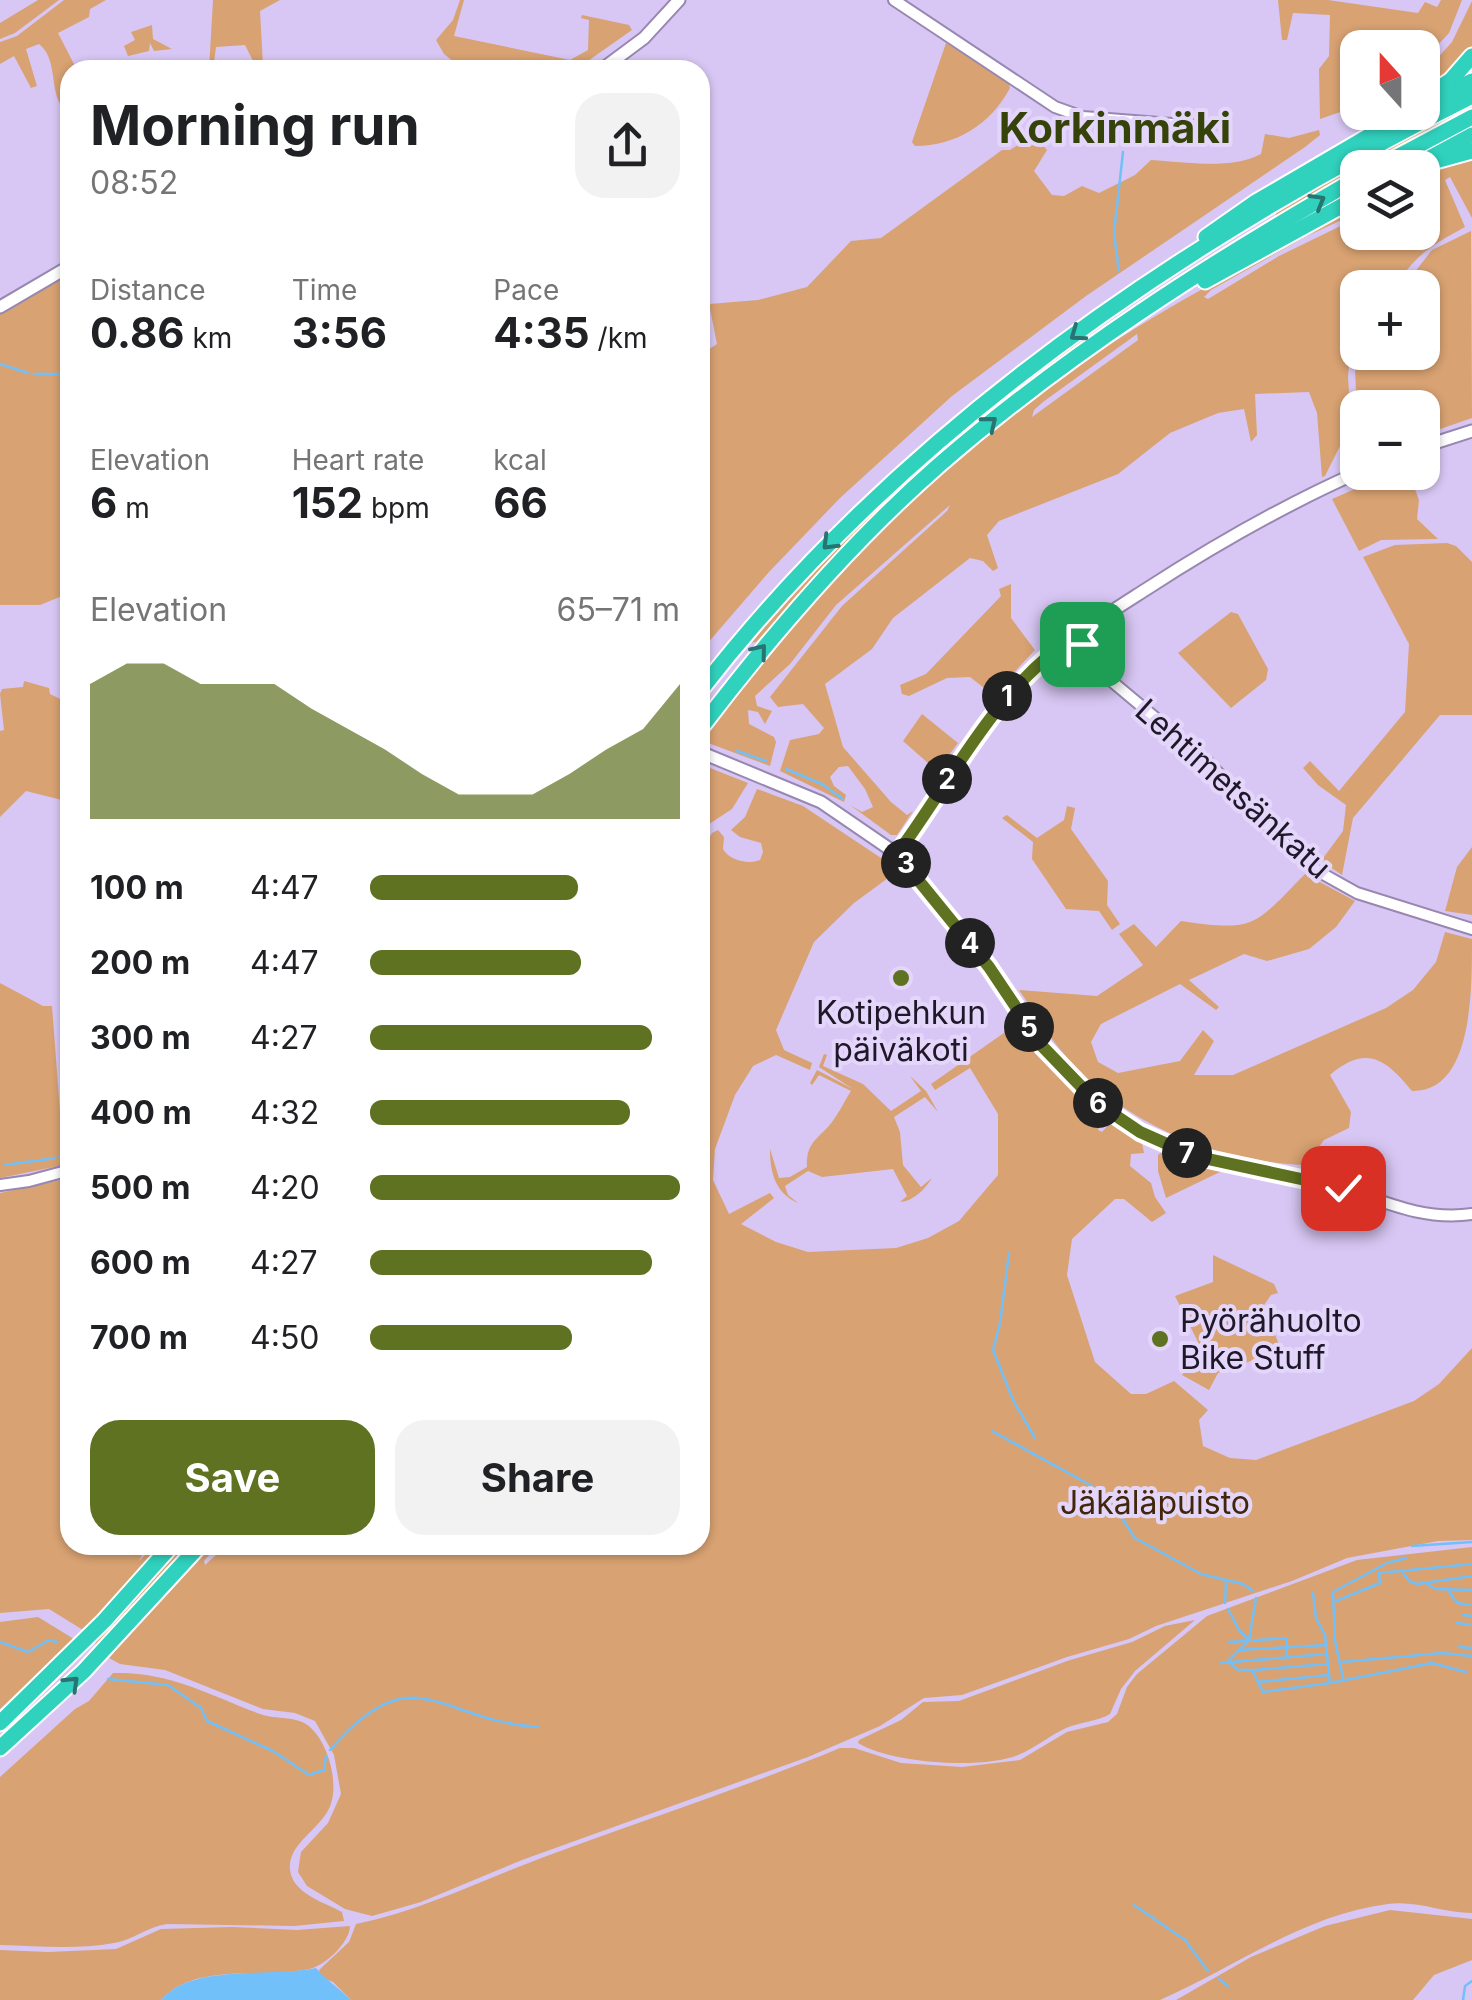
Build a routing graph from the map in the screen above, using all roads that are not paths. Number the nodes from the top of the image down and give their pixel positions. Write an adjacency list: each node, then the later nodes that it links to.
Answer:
1 (679, 0): 4 (main road)
2 (894, 0): 10 (street)
3 (1472, 56): 6 (highway)
4 (614, 60)
5 (1472, 81): 7 (highway)
6 (1440, 88)
7 (1440, 95)
8 (1472, 96): 20 (highway)
9 (1472, 117): 13 (highway)
10 (1210, 127)
11 (1378, 130): 20 (highway)
12 (1472, 135): 15 (highway)
13 (1410, 150)
14 (1472, 152): 16 (highway)
15 (1440, 153)
16 (1440, 161)
17 (1340, 189): 22 (highway, one-way to 17)
18 (1340, 207): 22 (highway)
19 (60, 272): 21 (main road)
20 (1157, 278): 27 (highway, one-way to 27)
21 (0, 307)
22 (1147, 308): 28 (highway, one-way to 22)
23 (1472, 431): 24 (main road)
24 (1440, 441)
25 (1340, 482): 26 (main road)
26 (1076, 635): 30 (main road); 31 (street, Lehtimetsänkatu)
27 (710, 679)
28 (710, 716)
29 (710, 756): 30 (main road)
30 (897, 854): 34 (street)
31 (1472, 929)
32 (60, 1173): 33 (street)
33 (0, 1185)
34 (1472, 1214)
35 (163, 1555): 37 (highway)
36 (191, 1555): 38 (highway, one-way to 36)
37 (0, 1723)
38 (0, 1748)

